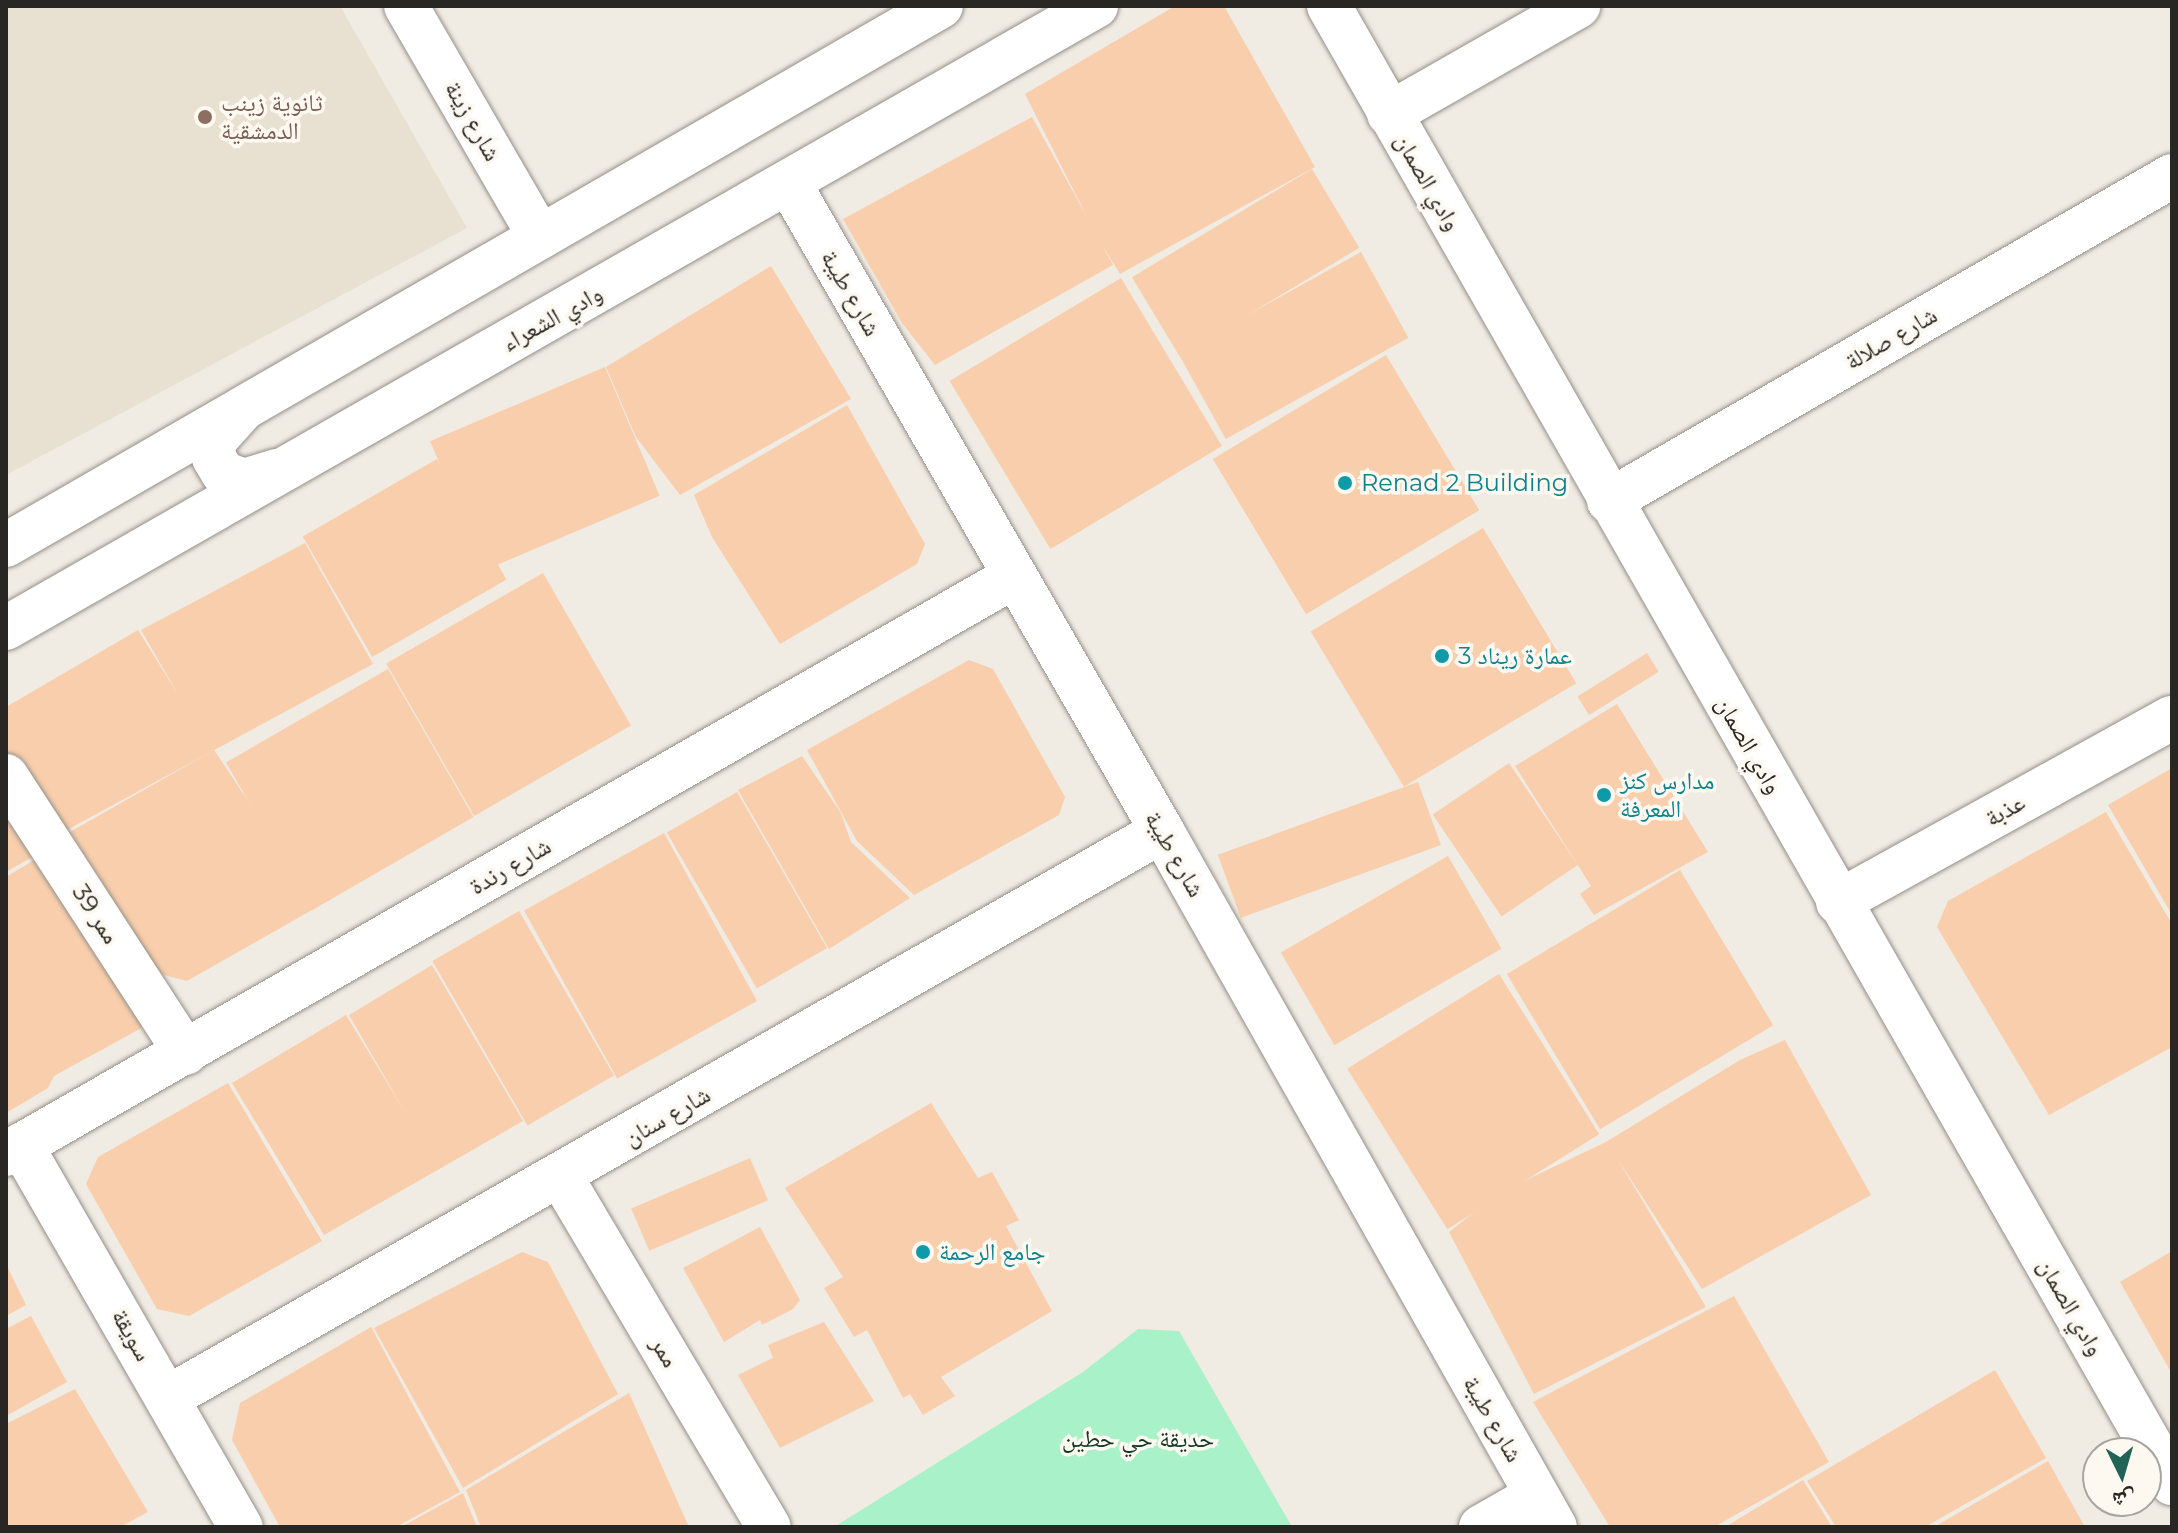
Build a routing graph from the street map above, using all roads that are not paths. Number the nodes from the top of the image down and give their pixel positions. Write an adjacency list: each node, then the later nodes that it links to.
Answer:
1 (406, 6): 9 (street, شارع زينة)
2 (941, 6): 9 (street)
3 (1096, 6): 8 (street, وادي الشعراء)
4 (1329, 6): 6 (street, وادي الصمان)
5 (1578, 6): 6 (street)
6 (1389, 114): 13 (street, وادي الصمان)
7 (2172, 176): 13 (street, شارع صلالة)
8 (790, 185): 11 (street, وادي الشعراء); 16 (street, شارع طيبة)
9 (540, 237): 10 (street)
10 (245, 406): 11 (street); 12 (street)
11 (296, 462): 15 (street, وادي الشعراء)
12 (91, 495): 14 (street); 15 (street)
13 (1609, 501): 21 (street, وادي الصمان)
14 (6, 545)
15 (137, 553): 17 (street, وادي الشعراء)
16 (1013, 577): 20 (street, شارع طيبة); 22 (street, شارع رندة)
17 (6, 628)
18 (2172, 718): 21 (street, عذبة)
19 (6, 776): 22 (street, ممر 39)
20 (1162, 831): 24 (street, شارع سنان); 27 (street, شارع طيبة)
21 (1838, 902): 26 (street, وادي الصمان)
22 (186, 1053): 23 (street, شارع رندة)
23 (14, 1150): 25 (street, سويقة)
24 (561, 1177): 25 (street, شارع سنان); 29 (street, ممر)
25 (169, 1397): 28 (street, سويقة)
26 (2172, 1483)
27 (1546, 1511): 30 (street)
28 (241, 1527)
29 (769, 1527)
30 (1481, 1527)

